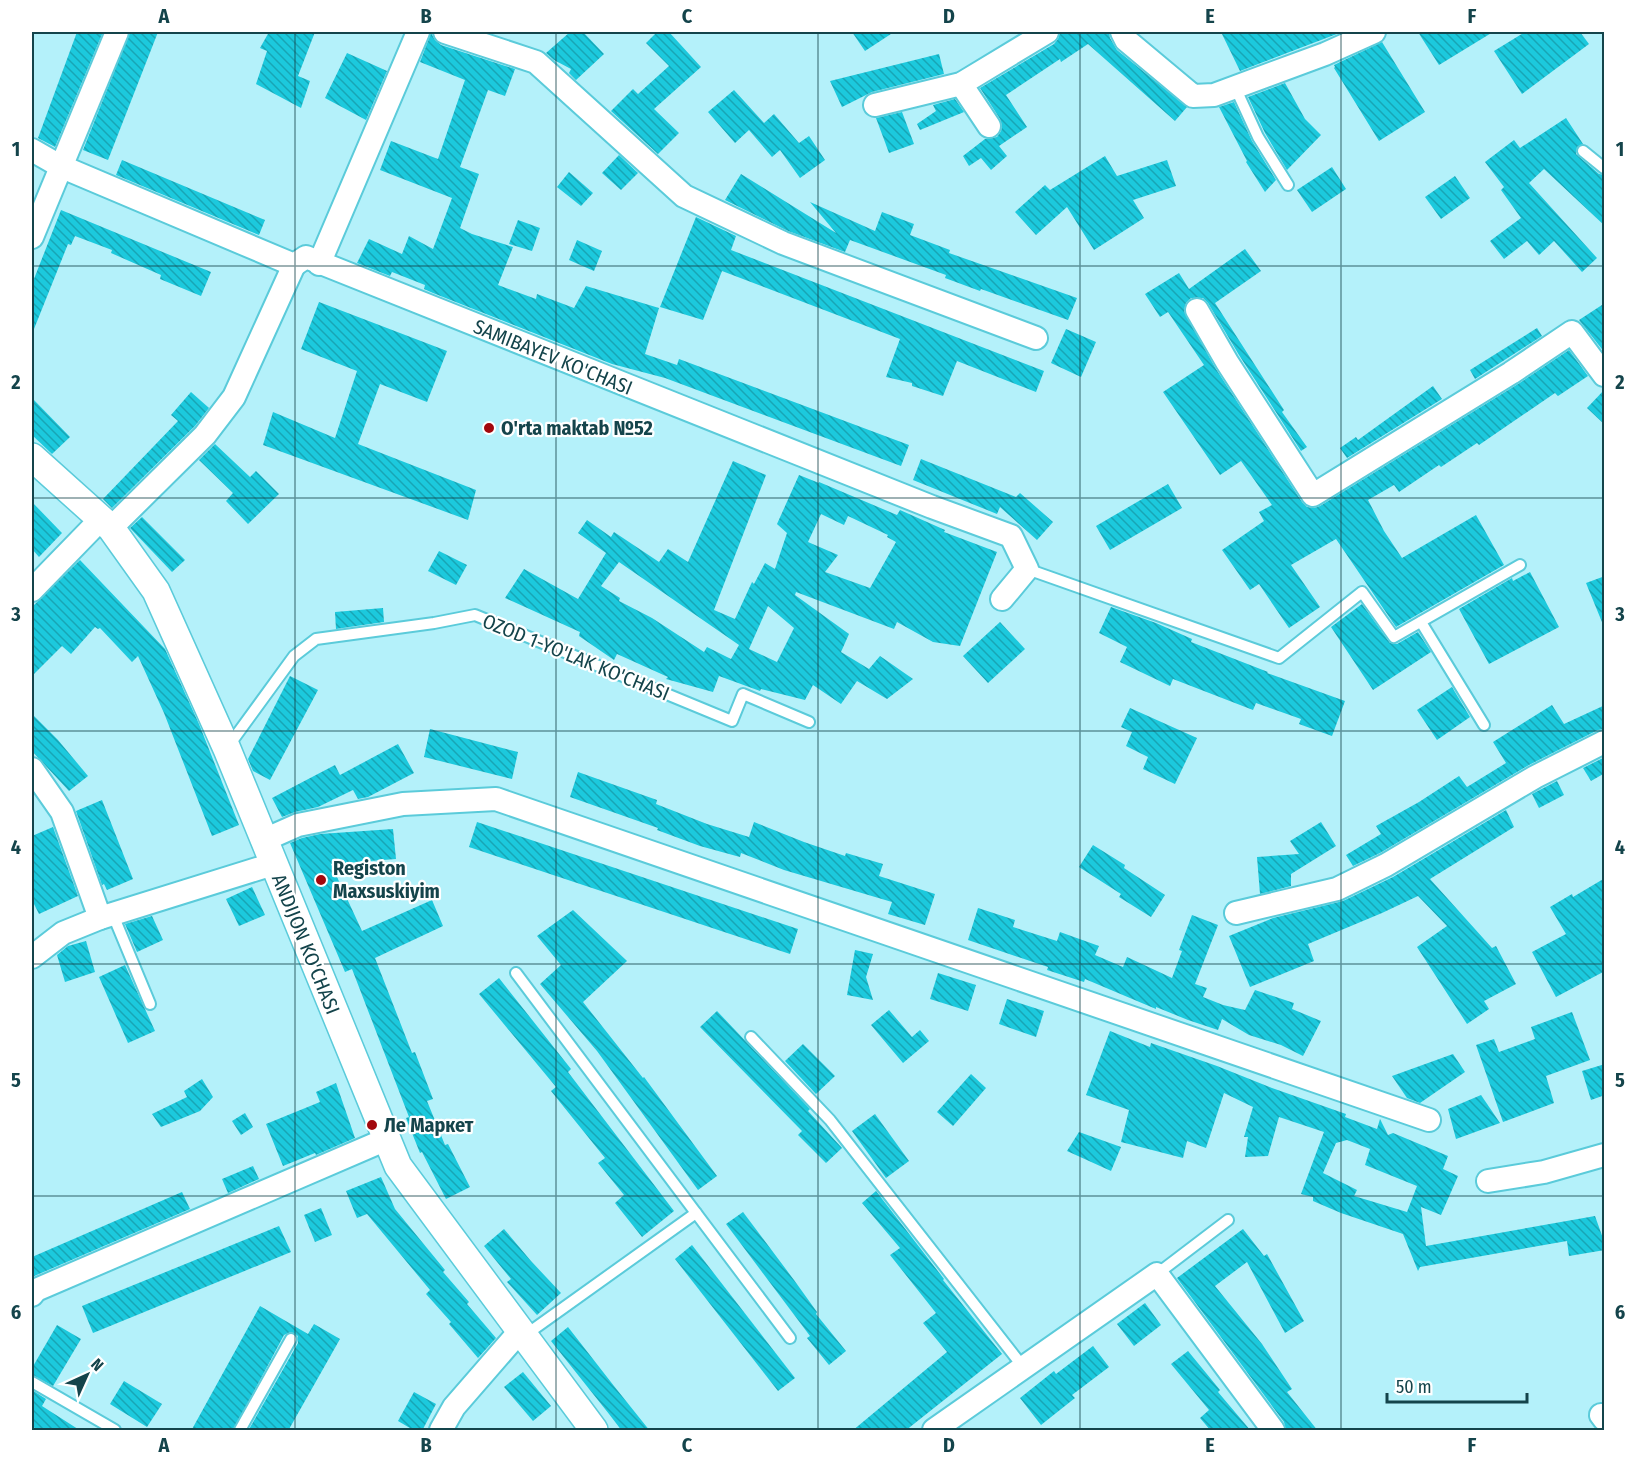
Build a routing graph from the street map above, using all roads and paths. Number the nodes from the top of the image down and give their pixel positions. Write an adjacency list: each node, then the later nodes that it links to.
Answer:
1 (117, 32): 13 (street)
2 (418, 32): 17 (street)
3 (445, 32): 20 (street)
4 (1047, 32): 7 (street)
5 (1122, 32): 8 (street)
6 (1374, 32): 8 (street)
7 (961, 84): 9 (street); 10 (street)
8 (1235, 87): 15 (lane)
9 (875, 105)
10 (989, 126)
11 (32, 150): 13 (street, SAMIBAYEV KO'CHASI)
12 (1583, 151): 14 (lane)
13 (60, 166): 16 (street); 18 (street, SAMIBAYEV KO'CHASI)
14 (1605, 168)
15 (1288, 185)
16 (32, 237)
17 (319, 264): 18 (street, SAMIBAYEV KO'CHASI); 25 (street, SAMIBAYEV KO'CHASI)
18 (294, 265): 23 (street)
19 (1197, 310): 21 (street)
20 (1036, 338)
21 (1605, 375)
22 (32, 457): 23 (street, ANDIJON KO'CHASI)
23 (107, 523): 26 (street); 32 (street, ANDIJON KO'CHASI)
24 (1520, 565): 28 (lane)
25 (1027, 569): 27 (street); 28 (lane)
26 (32, 590)
27 (1002, 599)
28 (1421, 622): 30 (lane)
29 (809, 722): 32 (lane, OZOD 1-YO'LAK KO'CHASI)
30 (1484, 725)
31 (1605, 742): 35 (street)
32 (227, 749): 34 (street, ANDIJON KO'CHASI)
33 (32, 769): 36 (street)
34 (268, 852): 36 (street); 41 (street); 42 (street, ANDIJON KO'CHASI)
35 (1236, 913)
36 (107, 916): 37 (street); 39 (lane)
37 (32, 957)
38 (516, 973): 45 (lane)
39 (150, 1004)
40 (751, 1037): 52 (lane)
41 (1429, 1120)
42 (387, 1139): 48 (street); 49 (street, ANDIJON KO'CHASI)
43 (1605, 1155): 44 (street)
44 (1488, 1181)
45 (696, 1213): 49 (lane); 50 (lane)
46 (1228, 1220): 47 (lane)
47 (1157, 1274): 52 (street); 59 (street)
48 (32, 1295)
49 (522, 1334): 56 (street); 57 (street, ANDIJON KO'CHASI)
50 (790, 1338)
51 (291, 1339): 55 (lane)
52 (1024, 1368): 58 (street)
53 (32, 1382): 54 (lane)
54 (115, 1431)
55 (240, 1431)
56 (441, 1431)
57 (594, 1431)
58 (934, 1431)
59 (1274, 1431)

